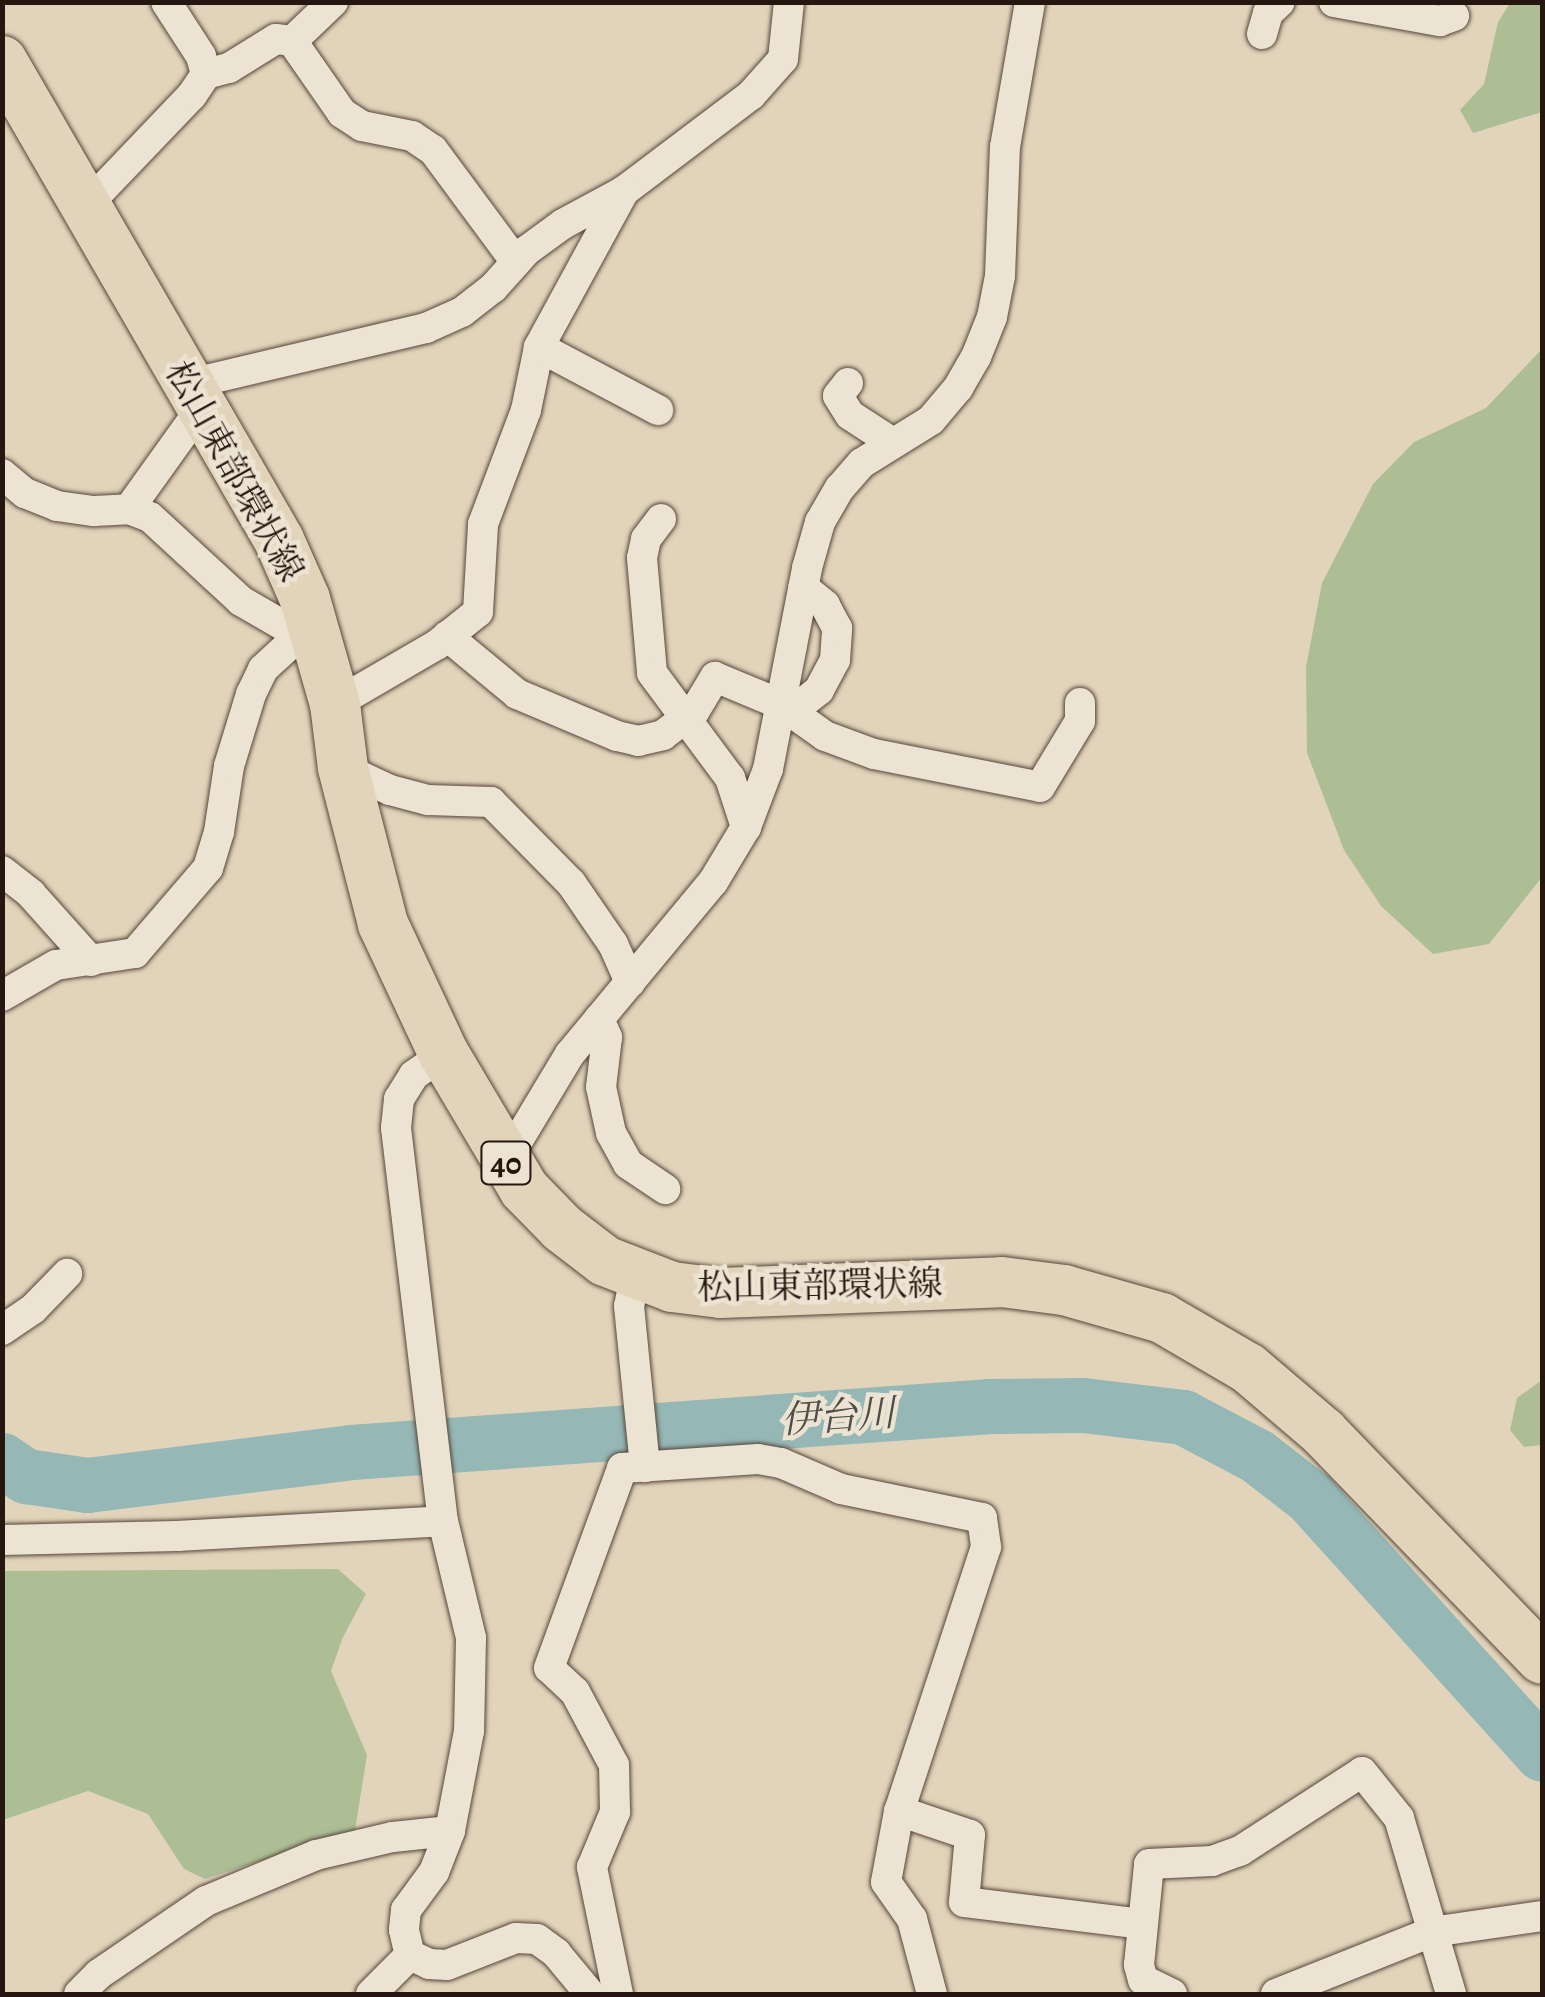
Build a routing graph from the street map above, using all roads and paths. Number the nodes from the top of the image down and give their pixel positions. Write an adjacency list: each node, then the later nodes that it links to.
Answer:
1 (166, 2): 11 (street)
2 (333, 2): 9 (street)
3 (789, 2): 12 (street)
4 (1030, 2): 19 (street)
5 (1280, 2): 8 (street)
6 (1334, 2): 7 (street)
7 (1418, 2)
8 (1262, 34)
9 (292, 41): 11 (street); 14 (street)
10 (2, 61): 13 (main road, 松山東部環状線 / 40)
11 (206, 74): 13 (street)
12 (624, 191): 14 (street); 15 (street)
13 (86, 206): 17 (main road, 松山東部環状線 / 40)
14 (516, 262): 17 (street)
15 (539, 348): 18 (street); 25 (street)
16 (848, 383): 19 (street)
17 (196, 396): 21 (street); 24 (main road, 松山東部環状線 / 40)
18 (658, 410)
19 (892, 443): 23 (street)
20 (2, 474): 21 (street)
21 (129, 509): 24 (street)
22 (661, 519): 29 (street)
23 (803, 586): 28 (street); 28 (street)
24 (307, 633): 27 (main road, 松山東部環状線 / 40); 33 (street)
25 (447, 636): 27 (street); 29 (street)
26 (1080, 703): 28 (street)
27 (335, 704): 30 (main road, 松山東部環状線 / 40)
28 (780, 704): 29 (street); 31 (street)
29 (685, 719): 31 (street)
30 (343, 768): 34 (street); 37 (main road, 松山東部環状線 / 40)
31 (746, 827): 34 (street)
32 (2, 871): 33 (street)
33 (91, 960): 35 (street)
34 (630, 982): 36 (street)
35 (2, 996)
36 (599, 1019): 38 (street); 39 (street)
37 (444, 1054): 38 (main road, 松山東部環状線 / 40); 44 (street)
38 (505, 1162): 41 (main road, 松山東部環状線 / 40)
39 (664, 1189)
40 (67, 1274): 42 (street)
41 (635, 1276): 43 (street); 46 (main road, 松山東部環状線 / 40)
42 (2, 1330)
43 (645, 1462): 47 (street); 57 (street)
44 (443, 1521): 45 (street); 48 (street)
45 (2, 1540)
46 (1542, 1659)
47 (899, 1811): 50 (street); 58 (street)
48 (450, 1831): 52 (street); 54 (street)
49 (1542, 1916): 51 (street)
50 (1143, 1924): 51 (street); 53 (street)
51 (1432, 1932): 60 (street); 61 (street)
52 (410, 1955): 55 (street); 56 (street)
53 (1138, 1987): 59 (street)
54 (79, 1994)
55 (371, 1994)
56 (590, 1994)
57 (618, 1994)
58 (932, 1994)
59 (1172, 1994)
60 (1276, 1994)
61 (1451, 1994)

